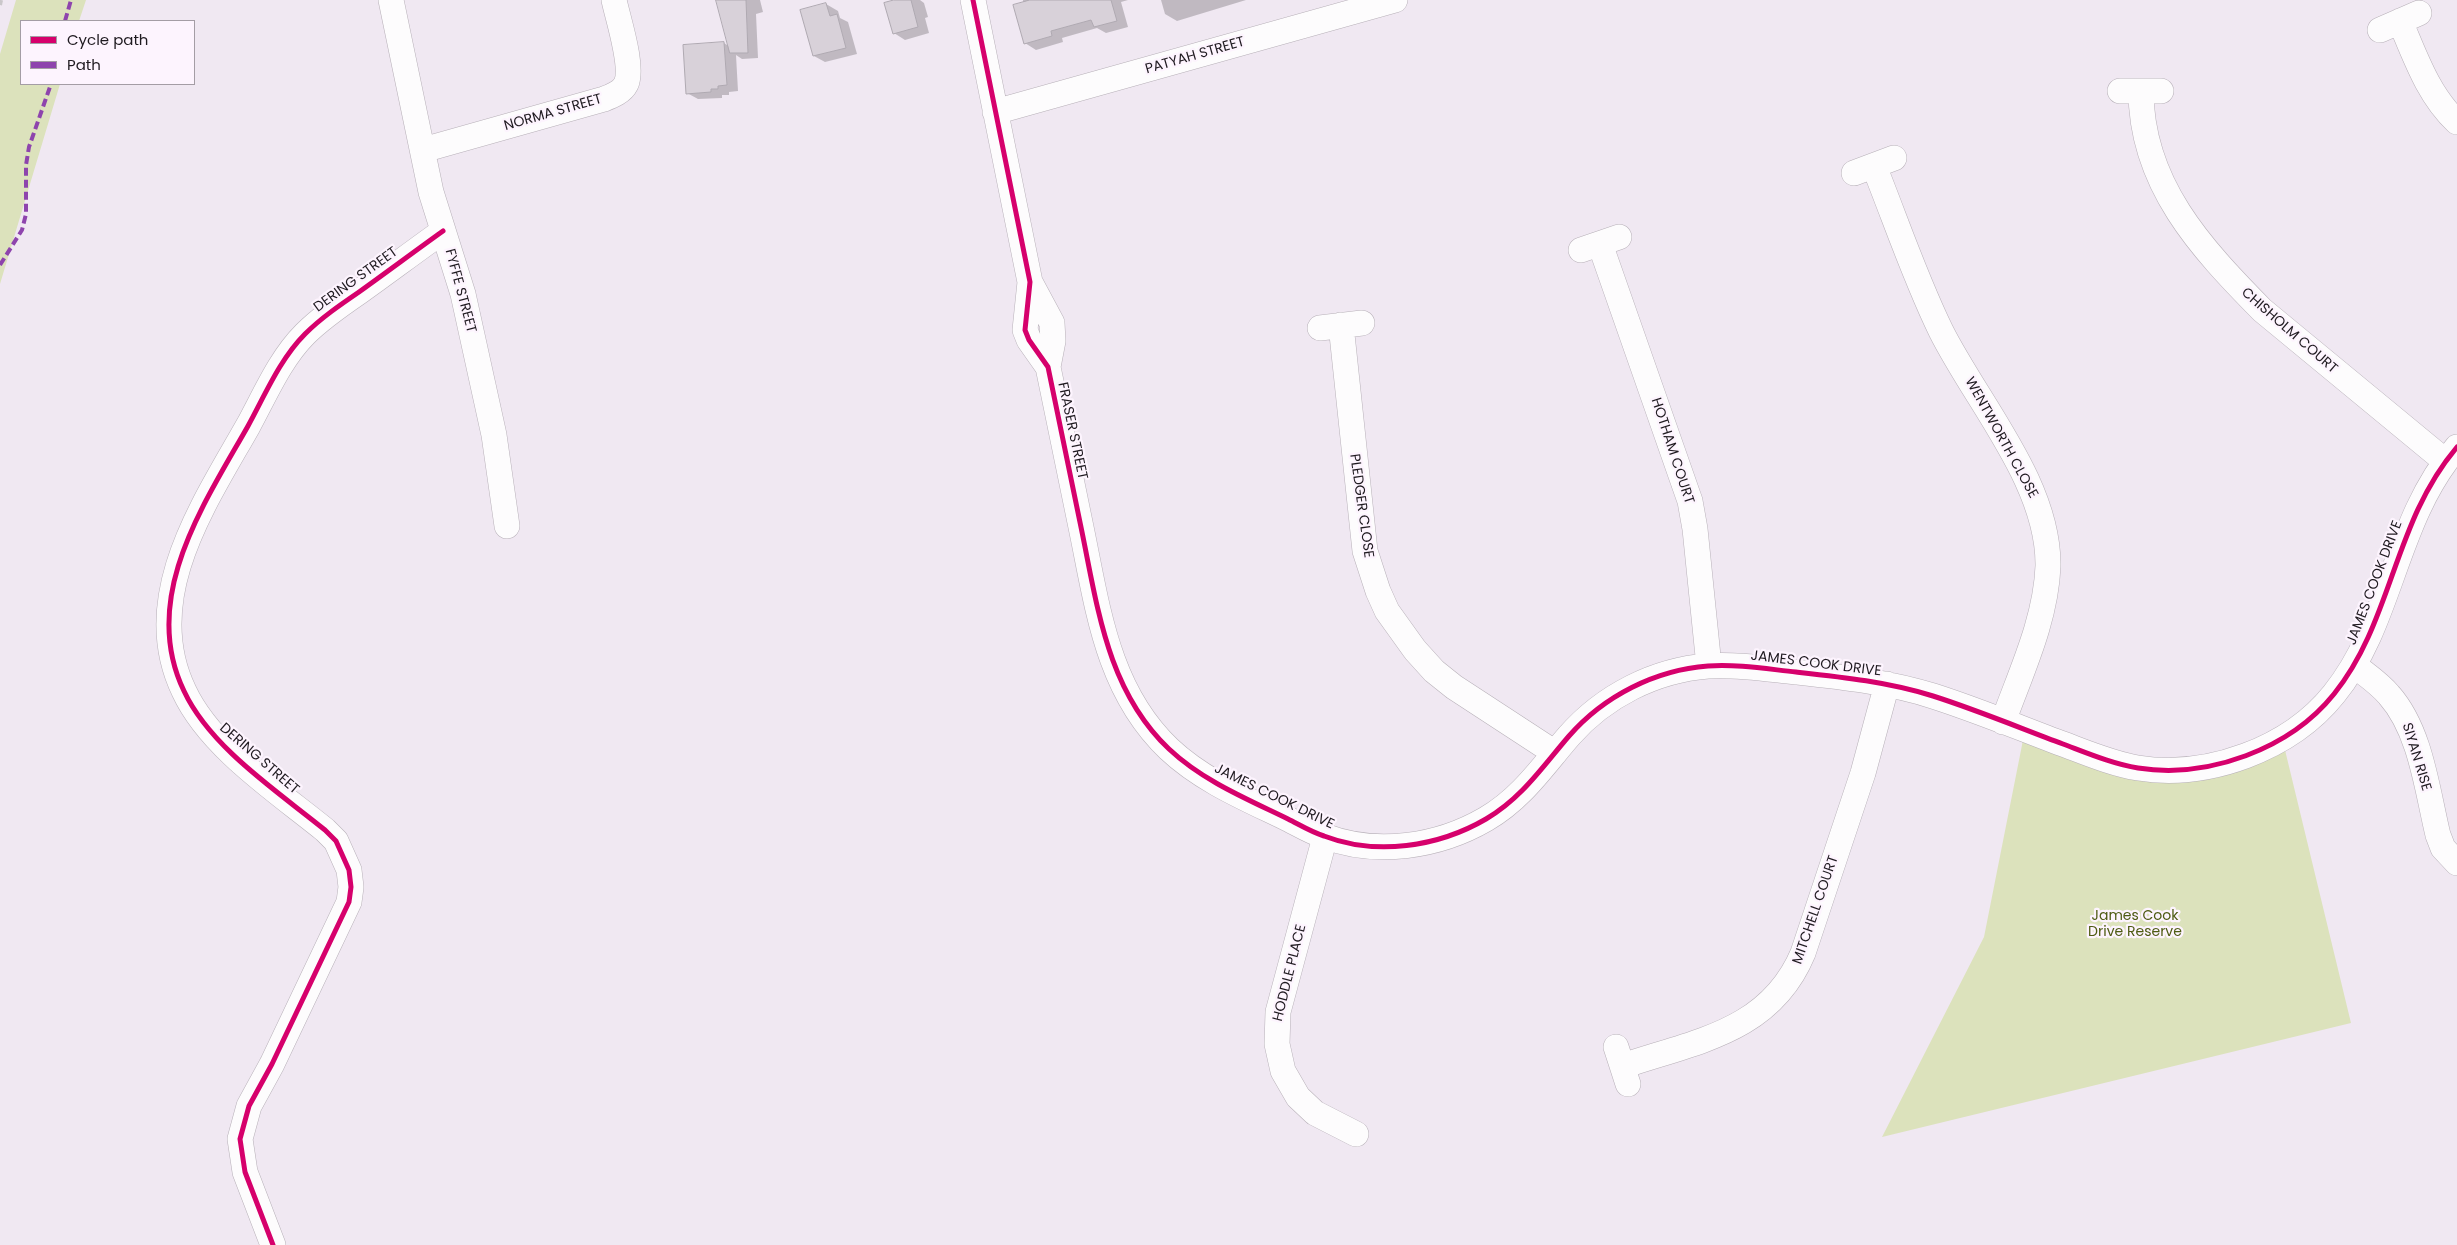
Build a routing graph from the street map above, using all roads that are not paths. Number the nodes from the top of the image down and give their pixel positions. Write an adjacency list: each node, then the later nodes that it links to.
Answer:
1 (392, 0): 9 (street, FYFFE STREET)
2 (614, 0): 9 (street, NORMA STREET)
3 (972, 0): 7 (street, FRASER STREET)
4 (1395, 0): 7 (street, PATYAH STREET)
5 (2400, 21): 8 (street)
6 (2141, 91): 14 (street, CHISHOLM COURT)
7 (995, 112): 19 (street, FRASER STREET)
8 (2457, 122)
9 (423, 150): 11 (street, FYFFE STREET)
10 (1874, 166): 20 (street, WENTWORTH CLOSE)
11 (444, 231): 15 (street, FYFFE STREET); 26 (street, DERING STREET)
12 (1600, 243): 17 (street, HOTHAM COURT)
13 (1341, 325): 21 (street, PLEDGER CLOSE)
14 (2451, 454): 16 (street, JAMES COOK DRIVE)
15 (507, 526)
16 (2354, 665): 20 (street, JAMES COOK DRIVE); 23 (street, SIYAN RISE)
17 (1710, 666): 18 (street, JAMES COOK DRIVE); 21 (street, JAMES COOK DRIVE)
18 (1887, 684): 20 (street, JAMES COOK DRIVE); 24 (street, MITCHELL COURT)
19 (1142, 717): 22 (street, JAMES COOK DRIVE)
20 (2003, 722)
21 (1555, 753): 22 (street, JAMES COOK DRIVE)
22 (1325, 837): 25 (street, HODDLE PLACE)
23 (2457, 863)
24 (1622, 1066)
25 (1356, 1133)
26 (273, 1245)

